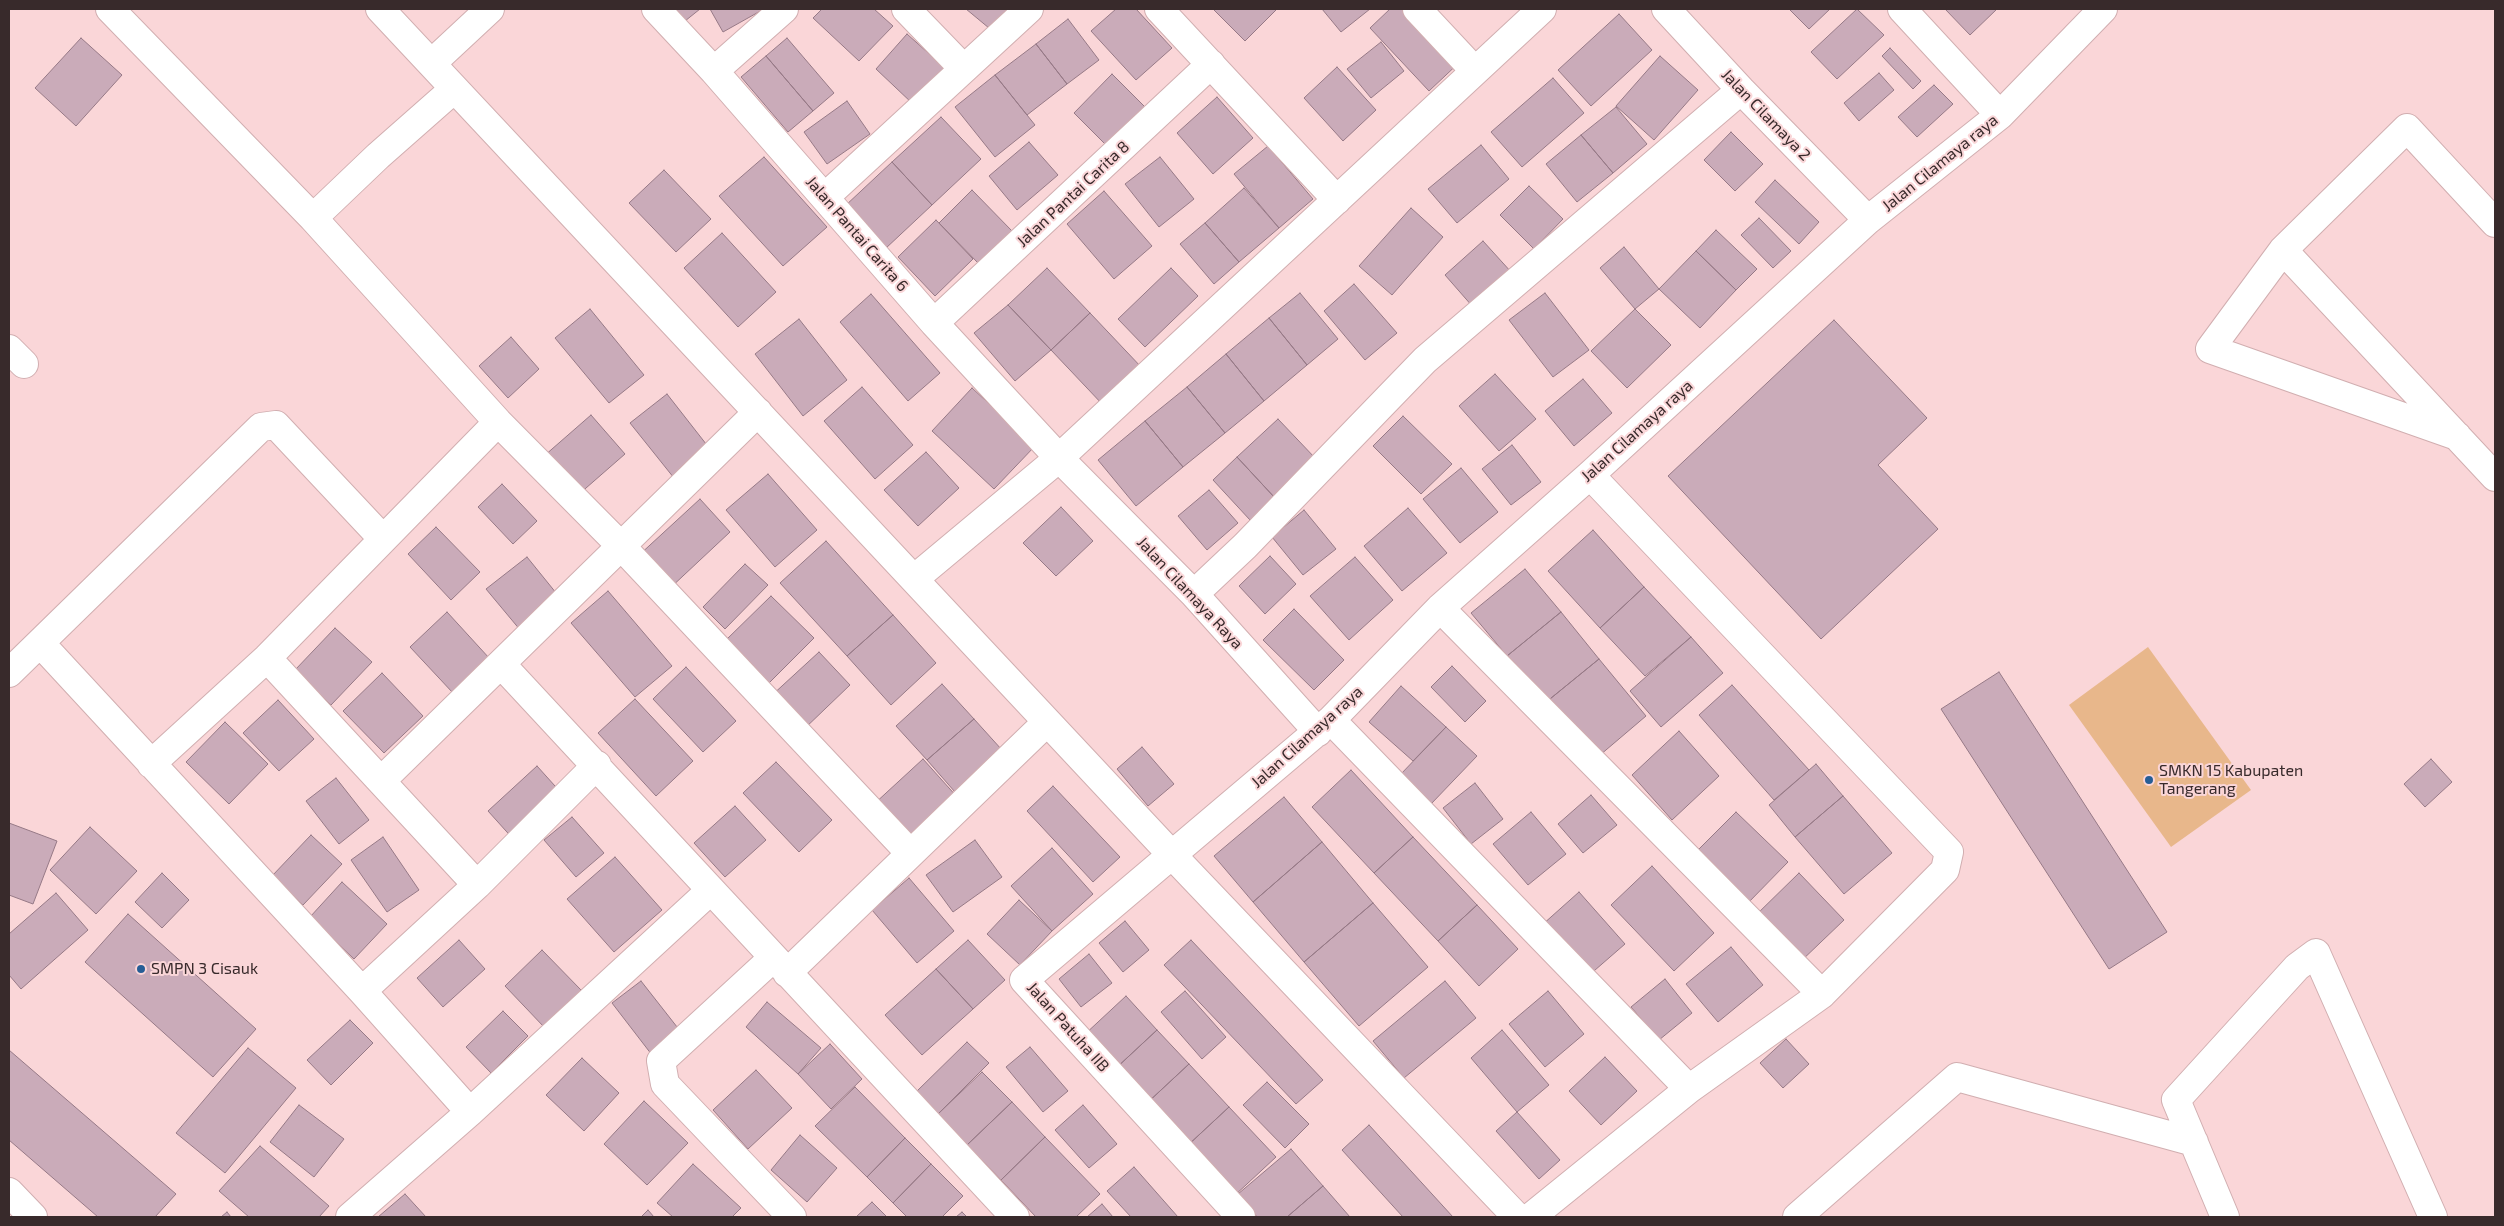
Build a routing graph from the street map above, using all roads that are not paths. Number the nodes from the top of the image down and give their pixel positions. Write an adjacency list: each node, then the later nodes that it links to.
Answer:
1 (110, 9): 24 (street)
2 (380, 9): 14 (street)
3 (490, 9): 14 (street)
4 (656, 9): 17 (street, Jalan Pantai Carita 6)
5 (784, 9): 17 (street)
6 (906, 9): 16 (street)
7 (1030, 9): 16 (street)
8 (1160, 9): 15 (street)
9 (1417, 9): 18 (street)
10 (1542, 9): 18 (street)
11 (1666, 9): 20 (street, Jalan Cilamaya 2)
12 (1902, 9): 21 (street)
13 (2103, 9): 21 (street, Jalan Cilamaya raya)
14 (432, 63): 19 (street)
15 (1211, 64): 23 (street); 28 (street, Jalan Pantai Carita 8)
16 (964, 69): 22 (street)
17 (714, 71): 22 (street, Jalan Pantai Carita 6)
18 (1475, 71): 23 (street)
19 (454, 89): 24 (street); 29 (street)
20 (1741, 90): 25 (street, Jalan Cilamaya 2); 38 (street)
21 (2000, 115): 25 (street, Jalan Cilamaya raya)
22 (825, 197): 28 (street, Jalan Pantai Carita 6)
23 (1337, 200): 32 (street)
24 (313, 218): 30 (street)
25 (1868, 220): 33 (street, Jalan Cilamaya raya)
26 (2495, 223): 27 (street)
27 (2283, 250): 31 (street); 31 (street)
28 (934, 323): 32 (street, Jalan Pantai Carita 6)
29 (758, 412): 36 (street); 37 (street)
30 (498, 422): 35 (street); 36 (street)
31 (2457, 436): 34 (street)
32 (1059, 458): 37 (street); 38 (street, Jalan Cilamaya Raya)
33 (1590, 475): 39 (street, Jalan Cilamaya raya); 55 (street)
34 (2495, 477)
35 (383, 538): 40 (street); 41 (street)
36 (621, 546): 42 (street); 49 (street)
37 (914, 579): 44 (street)
38 (1194, 594): 45 (street, Jalan Cilamaya Raya)
39 (1440, 608): 45 (street, Jalan Cilamaya raya); 55 (street)
40 (40, 644): 43 (street); 46 (street)
41 (267, 658): 46 (street); 48 (street)
42 (502, 664): 47 (street); 48 (street)
43 (9, 673)
44 (1047, 722): 49 (street); 50 (street)
45 (1324, 726): 50 (street, Jalan Cilamaya raya); 56 (street, Jalan Cilamaya Raya)
46 (151, 764): 54 (street)
47 (597, 765): 51 (street); 52 (street)
48 (381, 781): 51 (street)
49 (910, 853): 53 (street)
50 (1172, 855): 60 (street, Jalan Patuha IIB); 66 (street)
51 (477, 885): 54 (street)
52 (711, 890): 53 (street); 57 (street)
53 (780, 966): 64 (street); 65 (street)
54 (362, 991): 57 (street)
55 (1822, 994): 56 (street)
56 (1689, 1088): 67 (street)
57 (470, 1112): 63 (street)
58 (2194, 1142): 61 (street); 68 (street); 69 (street)
59 (9, 1192): 62 (street)
60 (1236, 1215)
61 (1808, 1215)
62 (33, 1217)
63 (350, 1217)
64 (792, 1217)
65 (1015, 1217)
66 (1517, 1217)
67 (1531, 1217)
68 (2225, 1217)
69 (2433, 1217)

